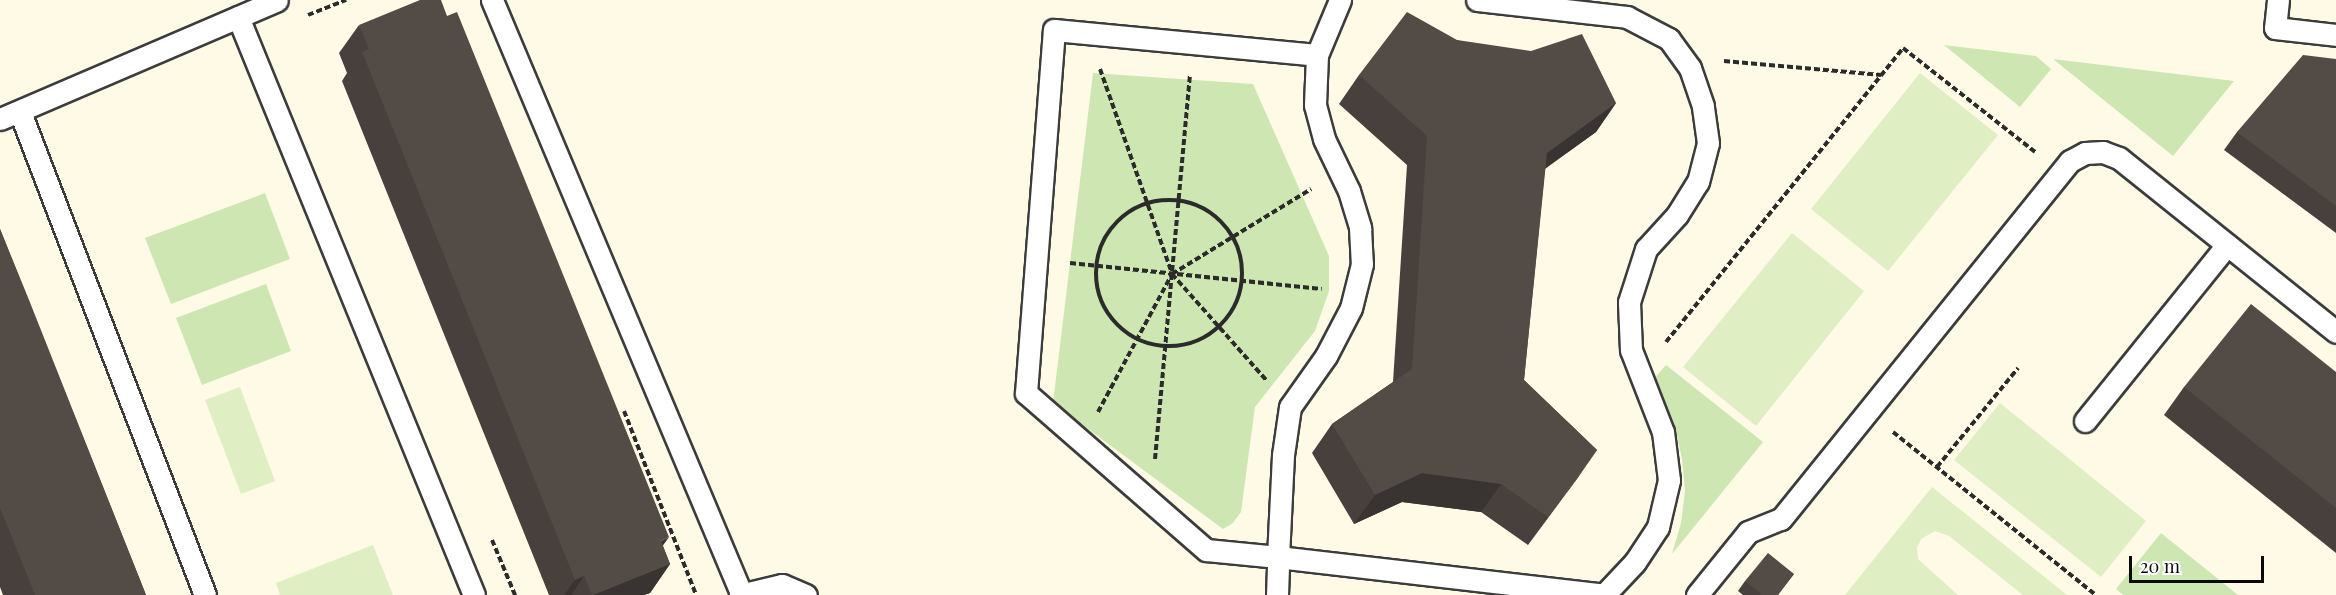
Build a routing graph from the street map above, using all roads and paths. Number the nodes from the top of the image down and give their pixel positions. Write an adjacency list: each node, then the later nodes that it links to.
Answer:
1 (277, 0): 7 (lane)
2 (346, 0): 8 (path)
3 (492, 0): 41 (lane)
4 (1340, 0): 12 (lane)
5 (1477, 0): 13 (lane)
6 (2278, 0): 10 (lane)
7 (238, 17): 15 (lane); 43 (lane)
8 (303, 17)
9 (1087, 33): 11 (lane); 19 (path); 22 (lane)
10 (2336, 35)
11 (1193, 43): 12 (lane); 18 (path)
12 (1317, 55): 16 (lane)
13 (1682, 57): 14 (path); 32 (lane)
14 (1881, 75): 17 (path); 32 (path)
15 (10, 115): 42 (lane)
16 (1340, 172): 20 (path); 26 (lane)
17 (2061, 172): 21 (lane); 34 (lane)
18 (1178, 202): 19 (path); 20 (path); 24 (path)
19 (1147, 204): 23 (path); 24 (path)
20 (1232, 237): 24 (path); 25 (path)
21 (2228, 245): 28 (lane); 35 (lane)
22 (1036, 260): 23 (path); 36 (lane)
23 (1096, 266): 24 (path); 29 (path)
24 (1172, 274): 25 (path); 27 (path); 29 (path); 30 (path)
25 (1241, 281): 26 (path); 27 (path)
26 (1356, 292): 33 (lane)
27 (1219, 326): 30 (path); 33 (path)
28 (2336, 332)
29 (1137, 339): 30 (path); 36 (path)
30 (1165, 345): 38 (path)
31 (2018, 368): 37 (path)
32 (1640, 374): 47 (lane)
33 (1290, 407): 40 (lane)
34 (1868, 412): 37 (path); 48 (lane)
35 (2085, 421)
36 (1082, 442): 38 (lane)
37 (1937, 468): 49 (path)
38 (1151, 502): 40 (lane)
39 (488, 530): 44 (path)
40 (1278, 557): 46 (lane); 47 (lane)
41 (740, 594): 45 (lane)
42 (205, 595)
43 (474, 595)
44 (515, 595)
45 (806, 595)
46 (1277, 595)
47 (1604, 595)
48 (1697, 595)
49 (2096, 595)

